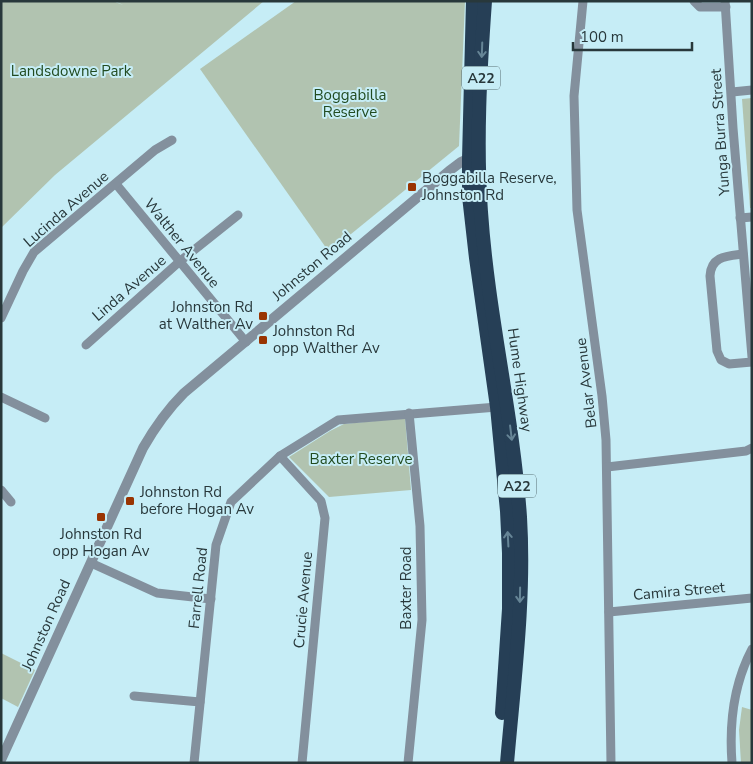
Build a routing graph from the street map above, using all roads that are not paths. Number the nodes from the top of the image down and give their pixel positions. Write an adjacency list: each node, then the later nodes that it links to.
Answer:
1 (473, 1): 9 (highway, Hume Highway / A22)
2 (484, 1): 9 (highway, Hume Highway / A22, one-way to 9)
3 (583, 1): 27 (street, Belar Avenue)
4 (694, 1): 5 (street, Yunga Burra Street)
5 (725, 4): 7 (street, Yunga Burra Street)
6 (752, 90): 7 (street)
7 (732, 92): 13 (street, Yunga Burra Street)
8 (172, 140): 10 (street, Lucinda Avenue)
9 (474, 157): 17 (street, Johnston Road); 22 (highway, Hume Highway / A22); 42 (highway, Hume Highway / A22, one-way to 42)
10 (116, 184): 15 (street, Walther Avenue); 16 (street, Lucinda Avenue)
11 (238, 215): 15 (street, Linda Avenue)
12 (752, 216): 13 (street)
13 (740, 218): 14 (street, Yunga Burra Street)
14 (743, 254): 19 (street, Yunga Burra Street); 20 (street)
15 (179, 262): 17 (street, Walther Avenue); 18 (street, Linda Avenue)
16 (1, 318)
17 (246, 342): 30 (street, Johnston Road)
18 (86, 345)
19 (752, 357)
20 (752, 362)
21 (1, 397): 24 (street)
22 (497, 407): 23 (street, Farrell Road); 41 (highway, Hume Highway / A22, one-way to 22)
23 (409, 413): 26 (street, Farrell Road); 40 (street, Baxter Road)
24 (45, 418)
25 (752, 448): 27 (street)
26 (280, 456): 32 (street, Farrell Road); 39 (street, Crucie Avenue)
27 (607, 467): 33 (street, Belar Avenue)
28 (1, 490): 29 (street)
29 (11, 502)
30 (91, 562): 32 (street); 37 (street, Johnston Road)
31 (752, 598): 33 (street, Camira Street)
32 (211, 599): 36 (street, Farrell Road)
33 (609, 612): 43 (street, Belar Avenue)
34 (752, 649): 44 (street)
35 (134, 696): 36 (street)
36 (200, 702): 38 (street, Farrell Road)
37 (1, 760)
38 (194, 763)
39 (302, 763)
40 (408, 763)
41 (498, 763)
42 (508, 763)
43 (611, 763)
44 (732, 763)

